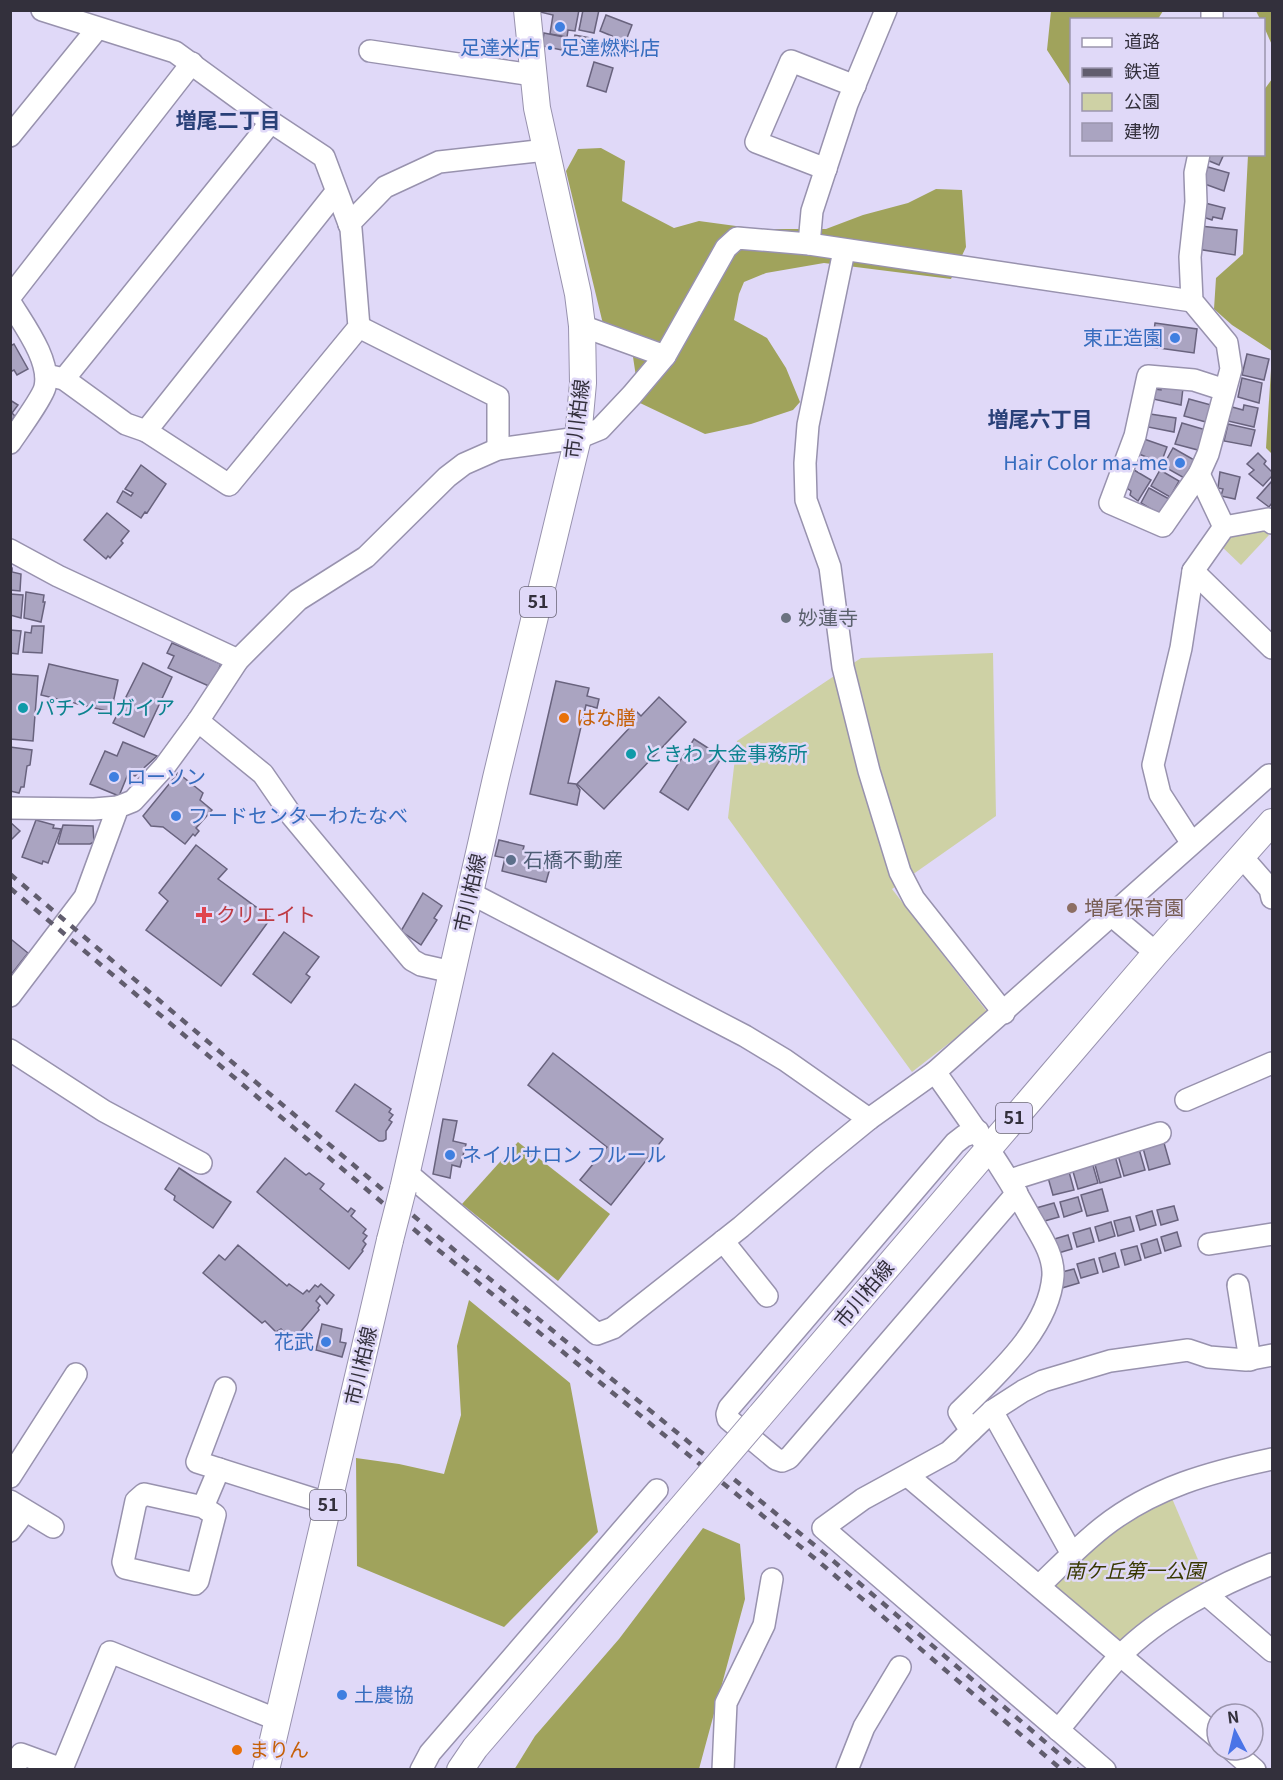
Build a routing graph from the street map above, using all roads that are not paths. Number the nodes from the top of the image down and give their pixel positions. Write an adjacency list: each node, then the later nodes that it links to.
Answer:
1 (42, 10): 4 (street)
2 (527, 10): 7 (main road, 市川柏線 / 51)
3 (886, 10): 8 (street)
4 (97, 29): 6 (street); 10 (street)
5 (370, 51): 7 (street)
6 (192, 63): 9 (street); 18 (street)
7 (533, 75): 11 (main road, 市川柏線 / 51)
8 (855, 86): 13 (street); 13 (street)
9 (271, 122): 14 (street); 24 (street)
10 (10, 136)
11 (546, 150): 15 (street); 21 (main road, 市川柏線 / 51)
12 (1199, 156): 19 (street)
13 (826, 169): 16 (street)
14 (336, 192): 15 (street); 26 (street)
15 (349, 224): 22 (street)
16 (809, 244): 17 (street); 23 (street)
17 (844, 251): 19 (street); 50 (street)
18 (10, 297)
19 (1192, 301): 25 (street)
20 (10, 302): 24 (street)
21 (582, 326): 23 (street); 27 (main road, 市川柏線 / 51)
22 (359, 327): 26 (street); 29 (street)
23 (665, 356): 27 (street)
24 (55, 377): 26 (street); 28 (street)
25 (1226, 390): 30 (street); 30 (street)
26 (146, 431)
27 (578, 438): 29 (street); 44 (main road, 市川柏線 / 51)
28 (10, 443)
29 (498, 449): 36 (street)
30 (1200, 474): 32 (street)
31 (1272, 523): 32 (street)
32 (1224, 527): 34 (street)
33 (10, 550): 36 (street)
34 (1192, 571): 35 (street); 42 (street)
35 (1272, 648)
36 (238, 660): 37 (street)
37 (198, 722): 39 (street); 48 (street)
38 (1269, 775): 42 (street)
39 (118, 807): 40 (street); 49 (street)
40 (10, 808)
41 (1272, 822): 43 (main road, 市川柏線 / 51)
42 (1191, 842): 46 (street)
43 (1242, 857): 45 (street); 47 (main road, 市川柏線 / 51)
44 (470, 893): 48 (main road, 市川柏線 / 51); 55 (street)
45 (1272, 898)
46 (1111, 915): 47 (street); 50 (street)
47 (1156, 953): 57 (main road, 市川柏線 / 51)
48 (452, 972): 59 (main road, 市川柏線 / 51)
49 (10, 996)
50 (1004, 1012): 53 (street)
51 (10, 1050): 58 (street)
52 (1272, 1064): 54 (street)
53 (935, 1072): 55 (street); 57 (street)
54 (1186, 1100)
55 (869, 1119): 62 (street)
56 (1160, 1133): 60 (street)
57 (983, 1139): 60 (street); 60 (street); 96 (main road, 市川柏線 / 51, bridge)
58 (201, 1163)
59 (405, 1181): 62 (street); 77 (main road, 市川柏線 / 51, bridge)
60 (1014, 1187): 71 (street)
61 (1272, 1234): 63 (street)
62 (723, 1241): 65 (street)
63 (1209, 1244)
64 (1238, 1285): 67 (street)
65 (767, 1296)
66 (1272, 1355): 67 (street)
67 (1250, 1360): 70 (street)
68 (76, 1374): 75 (street)
69 (225, 1388): 73 (street)
70 (992, 1411): 71 (street); 82 (street)
71 (971, 1431): 74 (street)
72 (1272, 1459): 82 (street)
73 (219, 1469): 77 (street); 79 (street)
74 (908, 1476): 85 (street); 92 (street)
75 (10, 1477)
76 (657, 1490): 95 (street)
77 (328, 1504): 90 (main road, 市川柏線 / 51)
78 (18, 1506): 80 (street); 81 (street)
79 (203, 1507): 79 (street)
80 (53, 1527)
81 (10, 1531)
82 (1072, 1554): 85 (street)
83 (1272, 1564): 86 (street)
84 (772, 1579): 97 (street)
85 (1039, 1586): 88 (street)
86 (1207, 1595): 87 (street); 88 (street)
87 (1272, 1651)
88 (1121, 1655): 91 (street); 92 (street)
89 (900, 1667): 98 (street)
90 (278, 1720): 93 (street); 94 (main road, 市川柏線 / 51)
91 (1205, 1727)
92 (1058, 1730): 99 (street)
93 (14, 1770)
94 (266, 1770)
95 (421, 1770)
96 (460, 1770)
97 (723, 1770)
98 (847, 1770)
99 (1105, 1770)

